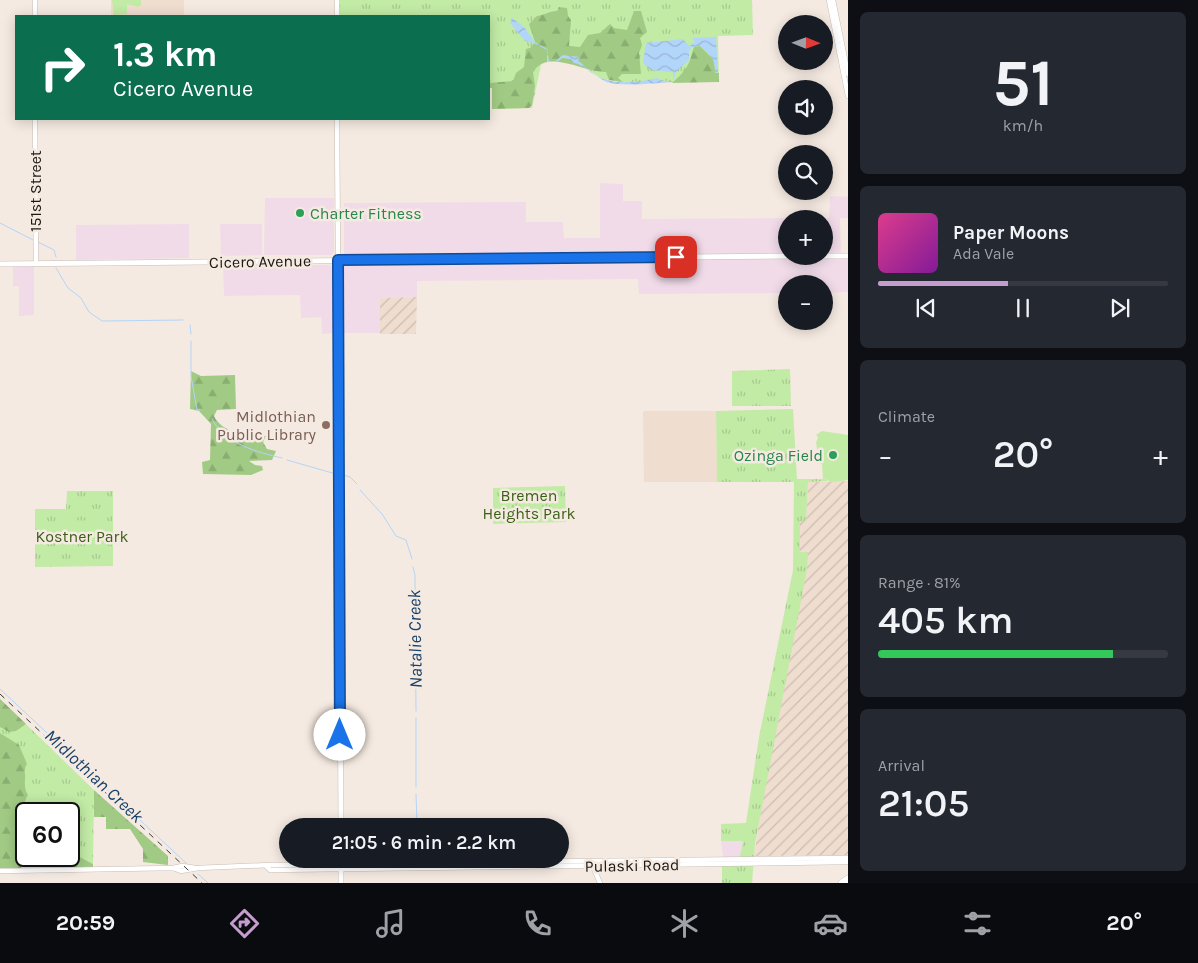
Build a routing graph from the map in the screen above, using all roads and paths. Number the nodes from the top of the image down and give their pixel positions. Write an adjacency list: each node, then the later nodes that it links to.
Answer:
1 (35, 0): 5 (main road)
2 (337, 0): 6 (main road)
3 (829, 0): 7 (main road)
4 (833, 0): 7 (main road)
5 (35, 15)
6 (337, 15)
7 (838, 36): 8 (main road); 9 (main road)
8 (848, 74)
9 (848, 96)
10 (35, 120): 16 (main road, 151st Street)
11 (337, 120): 15 (main road)
12 (778, 256): 15 (main road, Cicero Avenue)
13 (833, 256): 14 (main road)
14 (848, 256)
15 (338, 260): 16 (main road, Cicero Avenue); 18 (main road)
16 (36, 263): 17 (main road, Cicero Avenue)
17 (0, 264)
18 (341, 818)
19 (848, 858): 22 (main road, Pulaski Road)
20 (848, 862): 22 (main road, Pulaski Road)
21 (569, 864): 22 (main road, Pulaski Road)
22 (592, 864): 28 (main road)
23 (279, 865): 25 (main road, Pulaski Road)
24 (341, 868): 27 (main road)
25 (0, 871)
26 (848, 879): 29 (highway)
27 (341, 883)
28 (600, 883)
29 (842, 883)

